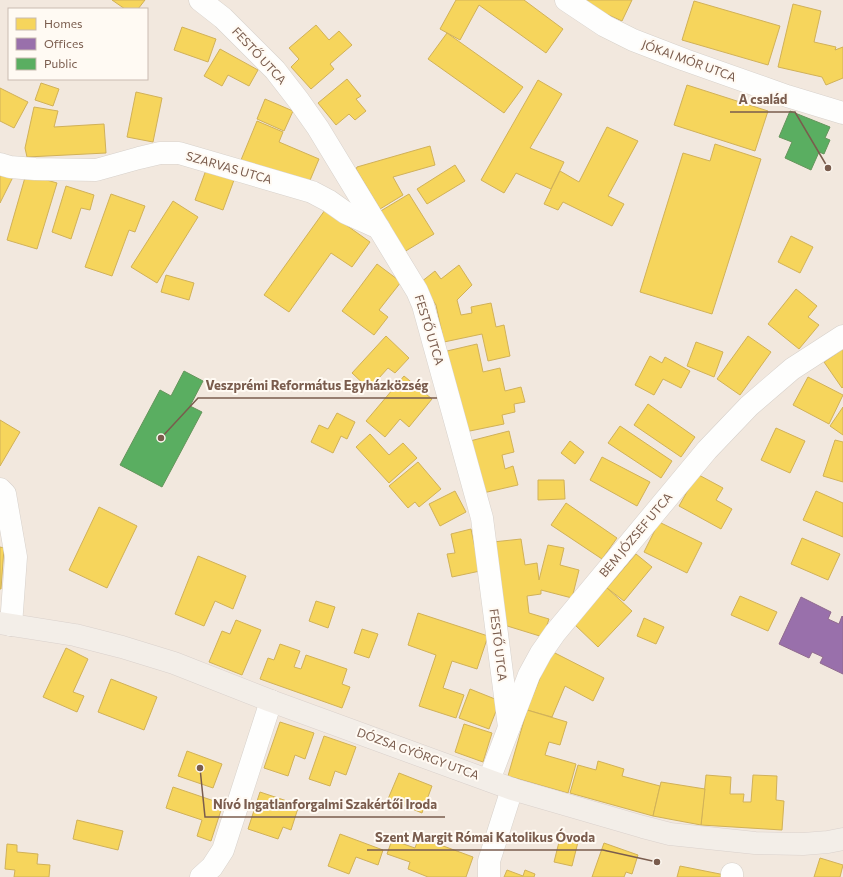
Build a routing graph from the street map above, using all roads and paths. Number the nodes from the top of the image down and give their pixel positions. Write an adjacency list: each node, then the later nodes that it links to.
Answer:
1 (200, 0): 5 (street, FESTŐ UTCA)
2 (566, 0): 3 (street, JÓKAI MÓR UTCA)
3 (843, 113)
4 (0, 164): 5 (street, SZARVAS UTCA)
5 (379, 228): 10 (street, FESTŐ UTCA)
6 (843, 336): 10 (street, BEM JÓZSEF UTCA)
7 (0, 489): 8 (street)
8 (5, 624): 9 (main road, DÓZSA GYÖRGY UTCA)
9 (271, 701): 11 (main road, DÓZSA GYÖRGY UTCA); 15 (street)
10 (509, 727): 11 (street, BEM JÓZSEF UTCA)
11 (489, 780): 12 (main road, DÓZSA GYÖRGY UTCA)
12 (512, 789): 13 (main road, DÓZSA GYÖRGY UTCA); 14 (street)
13 (843, 839)
14 (486, 872)
15 (201, 877)

